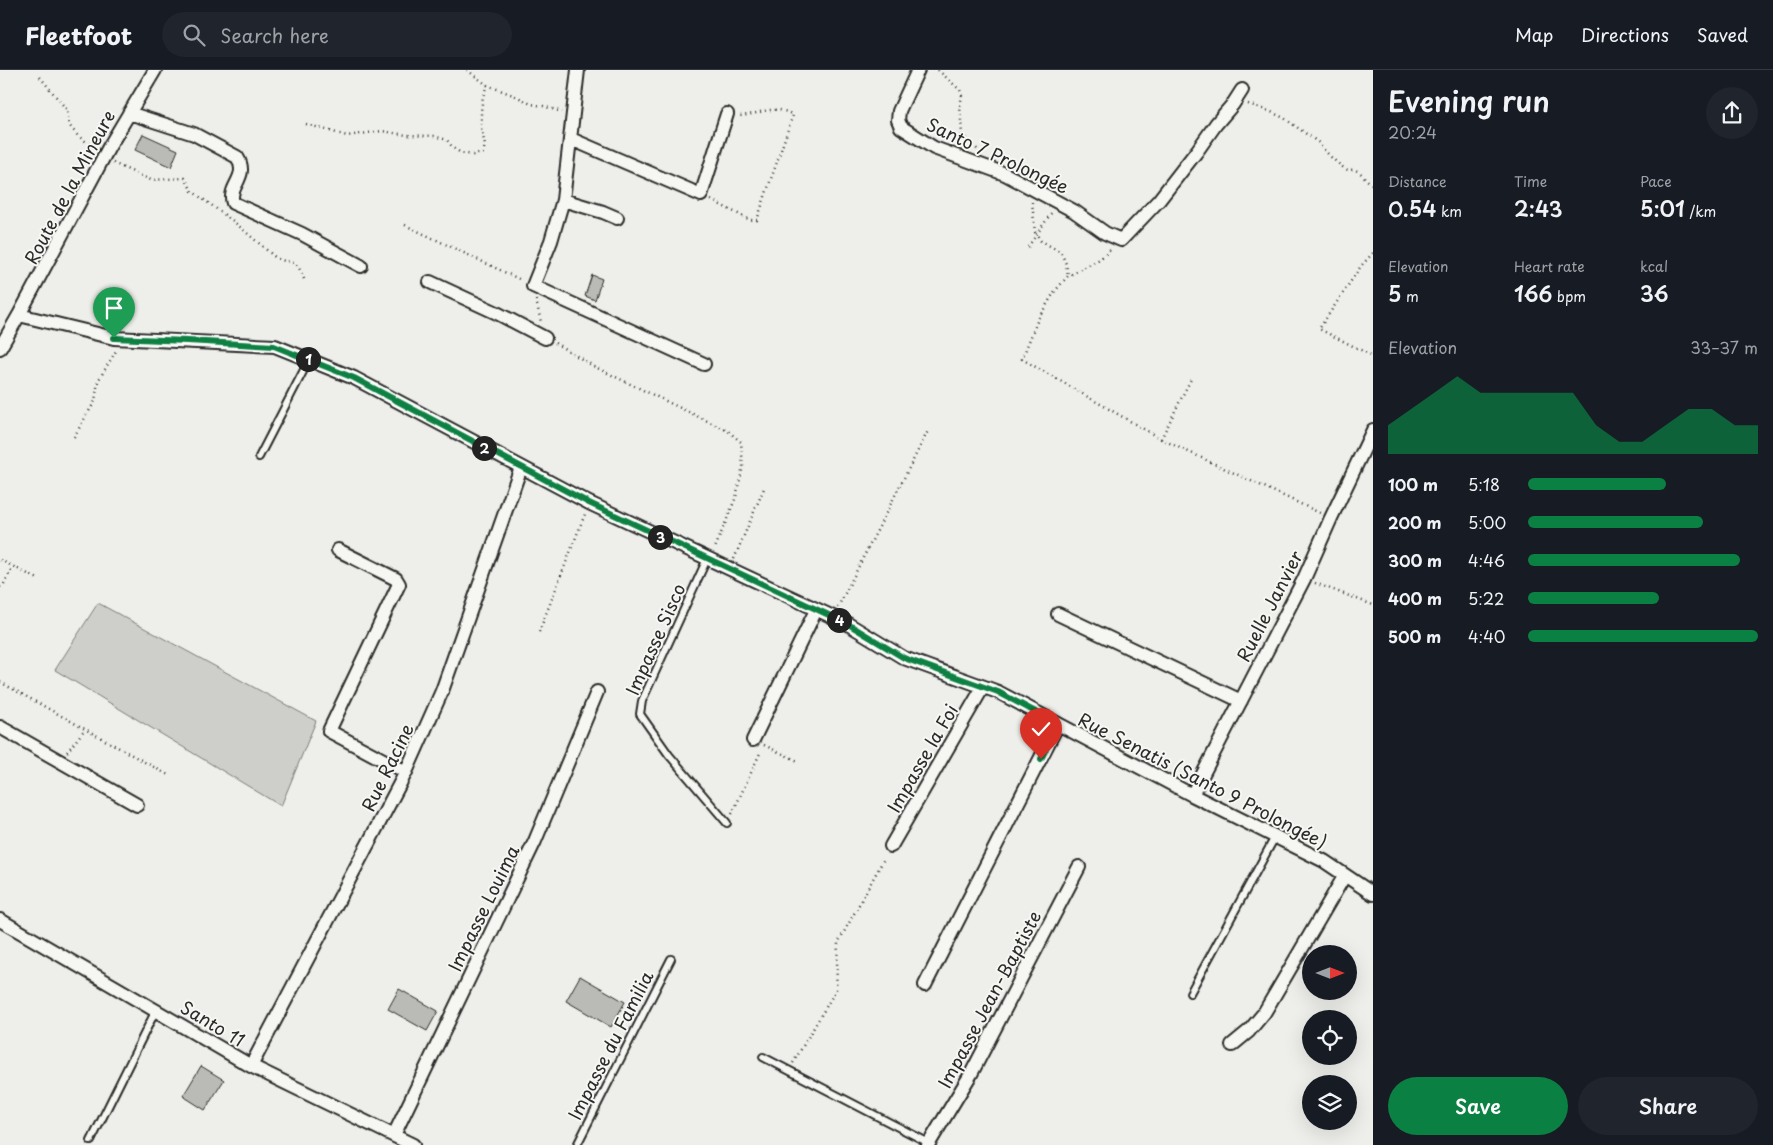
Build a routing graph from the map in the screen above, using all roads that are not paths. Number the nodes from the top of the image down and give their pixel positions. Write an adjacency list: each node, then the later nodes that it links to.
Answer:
1 (155, 70): 5 (street, Route de la Mineure)
2 (578, 70): 7 (street)
3 (918, 70): 4 (street, Santo 7 Prolongée)
4 (1242, 90)
5 (129, 112): 10 (street); 12 (street, Route de la Mineure)
6 (727, 114): 7 (street)
7 (571, 139): 8 (street)
8 (563, 200): 9 (street); 16 (street)
9 (617, 218)
10 (360, 266)
11 (430, 282): 13 (street)
12 (19, 315): 14 (street, Route de la Mineure); 15 (street, Rue Senatis (Santo 9 Prolongée))
13 (545, 338)
14 (0, 348)
15 (309, 360): 18 (lane); 19 (street, Rue Senatis (Santo 9 Prolongée))
16 (704, 364)
17 (1373, 430): 26 (street, Ruelle Janvier)
18 (259, 456)
19 (521, 467): 21 (street, Rue Senatis (Santo 9 Prolongée)); 30 (street, Rue Racine)
20 (338, 550): 30 (street)
21 (709, 560): 22 (street, Rue Senatis (Santo 9 Prolongée)); 33 (lane, Impasse Sisco)
22 (816, 610): 24 (street, Rue Senatis (Santo 9 Prolongée)); 29 (street)
23 (1058, 614): 26 (street)
24 (983, 687): 27 (street, Rue Senatis (Santo 9 Prolongée)); 35 (street, Impasse la Foi)
25 (597, 692): 47 (street, Impasse Louima)
26 (1241, 701): 31 (street, Ruelle Janvier)
27 (1058, 724): 31 (street, Rue Senatis (Santo 9 Prolongée)); 41 (street)
28 (0, 727): 32 (street)
29 (758, 743)
30 (406, 772): 46 (street, Rue Racine)
31 (1192, 795): 34 (street, Rue Senatis (Santo 9 Prolongée))
32 (137, 805)
33 (728, 823)
34 (1274, 837): 37 (street, Rue Senatis (Santo 9 Prolongée)); 42 (lane)
35 (892, 846)
36 (1079, 867): 49 (street, Impasse Jean-Baptiste)
37 (1345, 875): 38 (street, Rue Senatis (Santo 9 Prolongée)); 44 (street)
38 (1373, 894)
39 (0, 920): 43 (street, Santo 11)
40 (671, 959): 51 (lane, Impasse du Familia)
41 (925, 986)
42 (1190, 993)
43 (156, 1010): 46 (street, Santo 11); 48 (lane)
44 (1232, 1045)
45 (763, 1057): 49 (lane)
46 (251, 1066): 47 (street, Santo 11)
47 (394, 1135): 50 (street, Santo 11)
48 (91, 1141)
49 (928, 1144)
50 (413, 1145)
51 (577, 1145)

